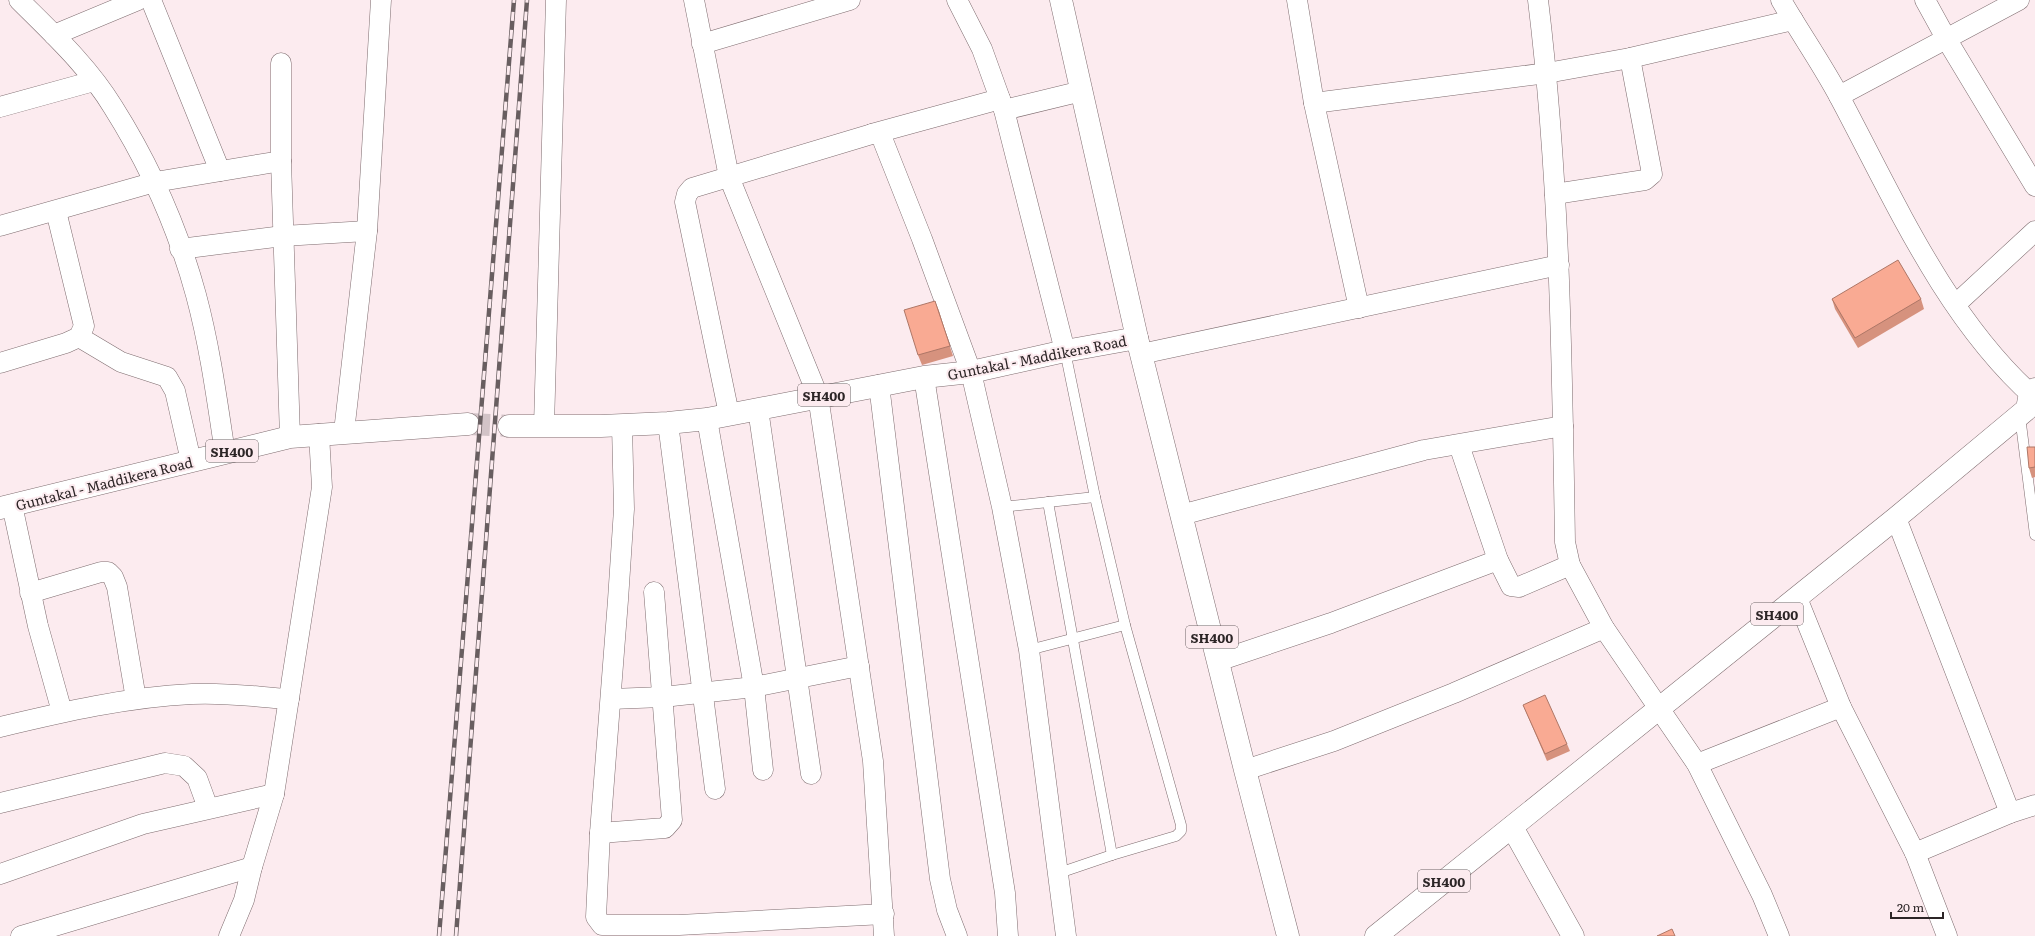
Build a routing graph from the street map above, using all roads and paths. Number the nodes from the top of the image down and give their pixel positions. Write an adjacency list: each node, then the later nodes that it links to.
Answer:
1 (19, 0): 17 (street)
2 (138, 0): 17 (street)
3 (151, 0): 31 (street)
4 (381, 0): 38 (street)
5 (556, 0): 61 (street)
6 (694, 0): 19 (street)
7 (850, 0): 15 (street)
8 (957, 0): 27 (street)
9 (1061, 0): 24 (main road)
10 (1297, 0): 26 (street)
11 (1538, 0): 22 (street)
12 (1781, 0): 16 (street)
13 (1925, 0): 18 (street)
14 (2019, 0): 18 (street)
15 (799, 7): 19 (street)
16 (1793, 20): 20 (street); 25 (street)
17 (54, 35): 23 (street)
18 (1947, 40): 25 (street); 34 (street)
19 (702, 44): 32 (street)
20 (1630, 58): 22 (street); 35 (street)
21 (281, 63): 30 (street)
22 (1547, 73): 26 (street); 35 (street)
23 (94, 81): 28 (street); 33 (street)
24 (1082, 91): 27 (street); 46 (main road)
25 (1839, 96): 43 (street)
26 (1314, 103): 44 (street)
27 (1002, 105): 29 (street); 47 (street)
28 (0, 107)
29 (872, 134): 32 (street); 49 (street)
30 (281, 161): 31 (street); 40 (street)
31 (220, 171): 33 (street)
32 (729, 177): 52 (street); 55 (street)
33 (155, 182): 36 (street); 41 (street)
34 (2035, 186)
35 (1554, 194): 42 (street)
36 (56, 211): 37 (street); 45 (street)
37 (0, 226)
38 (367, 231): 40 (street); 63 (street)
39 (2035, 231): 43 (street)
40 (284, 236): 41 (street); 65 (street)
41 (180, 249): 67 (street)
42 (1559, 265): 44 (street); 62 (street)
43 (1956, 304): 53 (street)
44 (1359, 308): 46 (street)
45 (79, 337): 48 (street); 68 (street)
46 (1139, 346): 47 (main road, Guntakal - Maddikera Road / SH400); 73 (main road, SH400)
47 (1065, 351): 49 (main road, Guntakal - Maddikera Road / SH400); 69 (lane)
48 (0, 363)
49 (971, 372): 50 (main road, Guntakal - Maddikera Road / SH400); 72 (street)
50 (924, 377): 51 (main road, Guntakal - Maddikera Road / SH400); 120 (street)
51 (879, 385): 52 (main road, Guntakal - Maddikera Road / SH400); 119 (street)
52 (818, 396): 54 (main road, Guntakal - Maddikera Road / SH400); 86 (street)
53 (2030, 402): 74 (main road, SH400); 75 (lane)
54 (758, 408): 55 (main road, Guntakal - Maddikera Road / SH400); 87 (street)
55 (729, 414): 56 (main road, Guntakal - Maddikera Road / SH400)
56 (708, 419): 57 (main road, Guntakal - Maddikera Road / SH400); 88 (street)
57 (668, 423): 59 (main road, Guntakal - Maddikera Road / SH400); 89 (street)
58 (468, 424): 63 (main road, Guntakal - Maddikera Road / SH400)
59 (622, 425): 61 (main road, Guntakal - Maddikera Road / SH400); 93 (street)
60 (508, 426): 61 (main road, Guntakal - Maddikera Road / SH400)
61 (544, 426)
62 (1563, 426): 66 (street); 77 (street)
63 (344, 432): 64 (main road, Guntakal - Maddikera Road / SH400)
64 (319, 434): 65 (main road, Guntakal - Maddikera Road / SH400); 92 (street)
65 (290, 437): 67 (main road, Guntakal - Maddikera Road / SH400)
66 (1459, 445): 73 (street); 76 (street)
67 (225, 452): 68 (main road, Guntakal - Maddikera Road / SH400)
68 (191, 461): 71 (main road, Guntakal - Maddikera Road / SH400)
69 (1095, 497): 70 (lane); 81 (lane)
70 (1048, 502): 72 (lane); 83 (lane)
71 (6, 507): 79 (street)
72 (1002, 507): 84 (street)
73 (1181, 516): 85 (main road, SH400)
74 (1896, 518): 80 (main road, SH400); 107 (street)
75 (2035, 535)
76 (1498, 560): 77 (street); 85 (street)
77 (1570, 565): 82 (street)
78 (654, 592): 90 (street)
79 (30, 593): 91 (street); 96 (street)
80 (1797, 598): 94 (street); 95 (main road, SH400)
81 (1124, 625): 83 (lane); 111 (lane)
82 (1604, 628): 95 (street); 100 (street)
83 (1071, 639): 84 (lane); 111 (lane)
84 (1029, 650): 113 (street)
85 (1218, 661): 100 (main road, SH400)
86 (858, 666): 87 (street); 115 (street)
87 (798, 678): 88 (street); 101 (street)
88 (754, 687): 89 (street); 99 (street)
89 (702, 693): 90 (street); 102 (street)
90 (663, 697): 93 (street); 109 (street)
91 (136, 699): 92 (street); 96 (street)
92 (289, 699): 103 (street)
93 (610, 699): 109 (street)
94 (1841, 707): 98 (street); 110 (street)
95 (1658, 709): 98 (street); 108 (main road, SH400)
96 (62, 712): 97 (street)
97 (0, 727)
98 (1697, 764): 125 (street)
99 (763, 770)
100 (1245, 770): 122 (main road, SH400)
101 (811, 774)
102 (714, 789)
103 (274, 794): 106 (street); 112 (street)
104 (0, 803): 106 (street)
105 (2035, 805): 107 (street)
106 (208, 808): 114 (street)
107 (2010, 813): 110 (street)
108 (1512, 827): 123 (main road, SH400); 124 (main road)
109 (600, 834): 115 (street)
110 (1915, 853): 126 (street)
111 (1112, 855): 113 (lane)
112 (252, 867): 116 (street); 117 (street)
113 (1059, 873): 121 (street)
114 (0, 874)
115 (884, 914): 118 (street)
116 (21, 936)
117 (229, 936)
118 (884, 936)
119 (957, 936)
120 (1008, 936)
121 (1066, 936)
122 (1288, 936)
123 (1376, 936)
124 (1573, 936)
125 (1779, 936)
126 (1947, 936)

